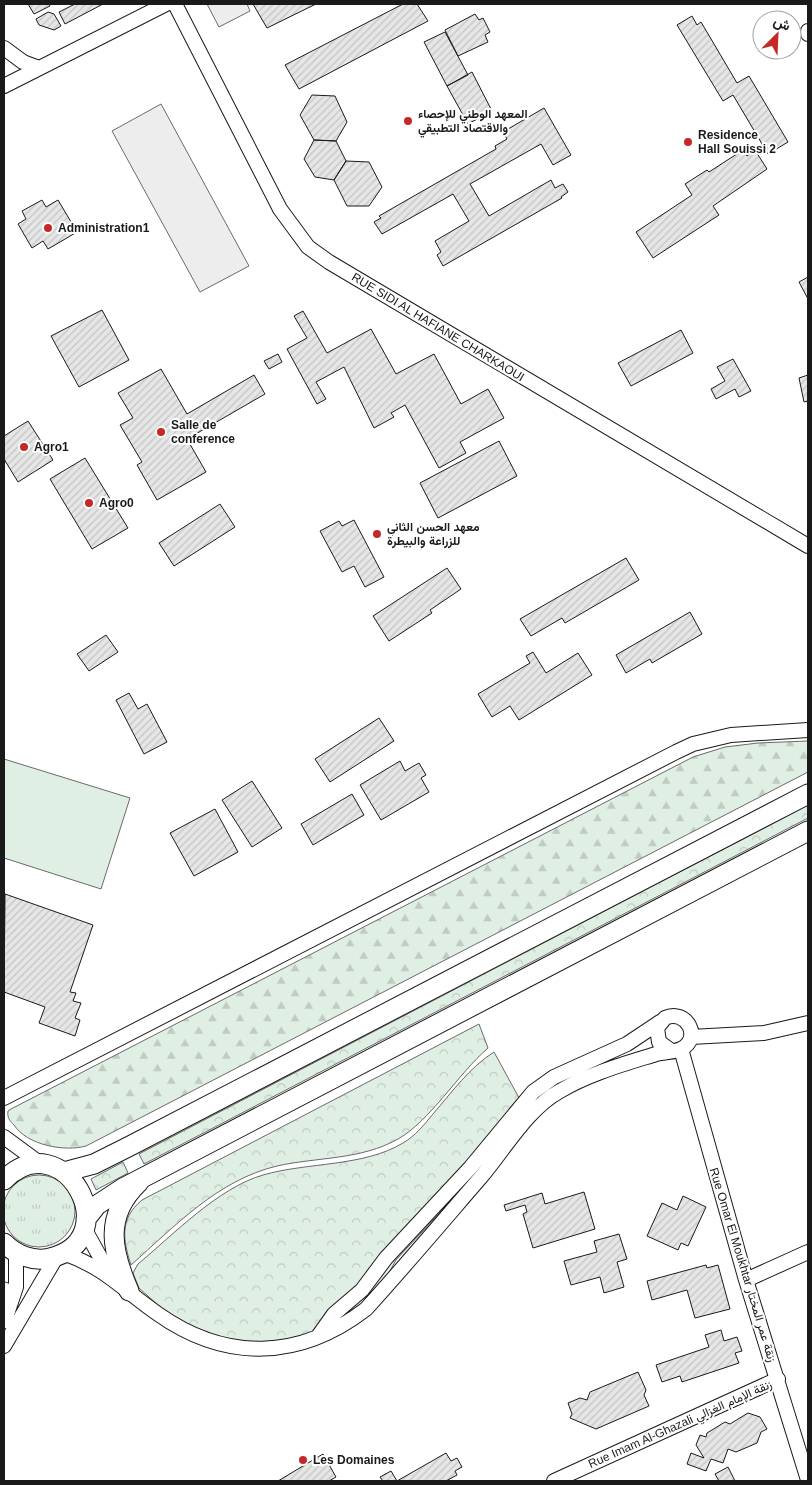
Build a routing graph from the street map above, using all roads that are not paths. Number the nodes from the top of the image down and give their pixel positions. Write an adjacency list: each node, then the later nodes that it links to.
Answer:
1 (166, 4): 4 (street)
2 (175, 4): 6 (street, RUE SIDI AL HAFIANE CHARKAOUI)
3 (4, 48): 4 (street)
4 (39, 68): 5 (street)
5 (4, 86)
6 (808, 546)
7 (808, 730): 14 (street)
8 (808, 794): 17 (main road)
9 (808, 831): 18 (main road)
10 (660, 1022): 12 (street); 13 (street); 29 (street)
11 (808, 1023): 12 (street)
12 (691, 1037): 13 (street)
13 (676, 1049): 25 (street, Rue Omar El Moukhtar زنقة عمر المختار); 29 (street)
14 (4, 1098)
15 (4, 1137): 16 (street)
16 (42, 1165): 17 (main road); 19 (main road)
17 (64, 1172): 20 (main road)
18 (144, 1177): 20 (main road); 26 (main road)
19 (4, 1178)
20 (85, 1223): 23 (main road); 24 (street)
21 (9, 1250): 23 (main road); 28 (street)
22 (808, 1252): 25 (street)
23 (60, 1254): 24 (street); 30 (street)
24 (110, 1276): 26 (street)
25 (746, 1280): 31 (street, Rue Omar El Moukhtar زنقة عمر المختار)
26 (129, 1291): 29 (street)
27 (4, 1292): 28 (main road)
28 (4, 1320)
29 (318, 1335)
30 (4, 1346)
31 (778, 1379): 32 (street, Rue Omar El Moukhtar زنقة عمر المختار); 33 (street, Rue Imam Al-Ghazali زنقة الإمام الغزالي)
32 (808, 1480)
33 (554, 1481)

